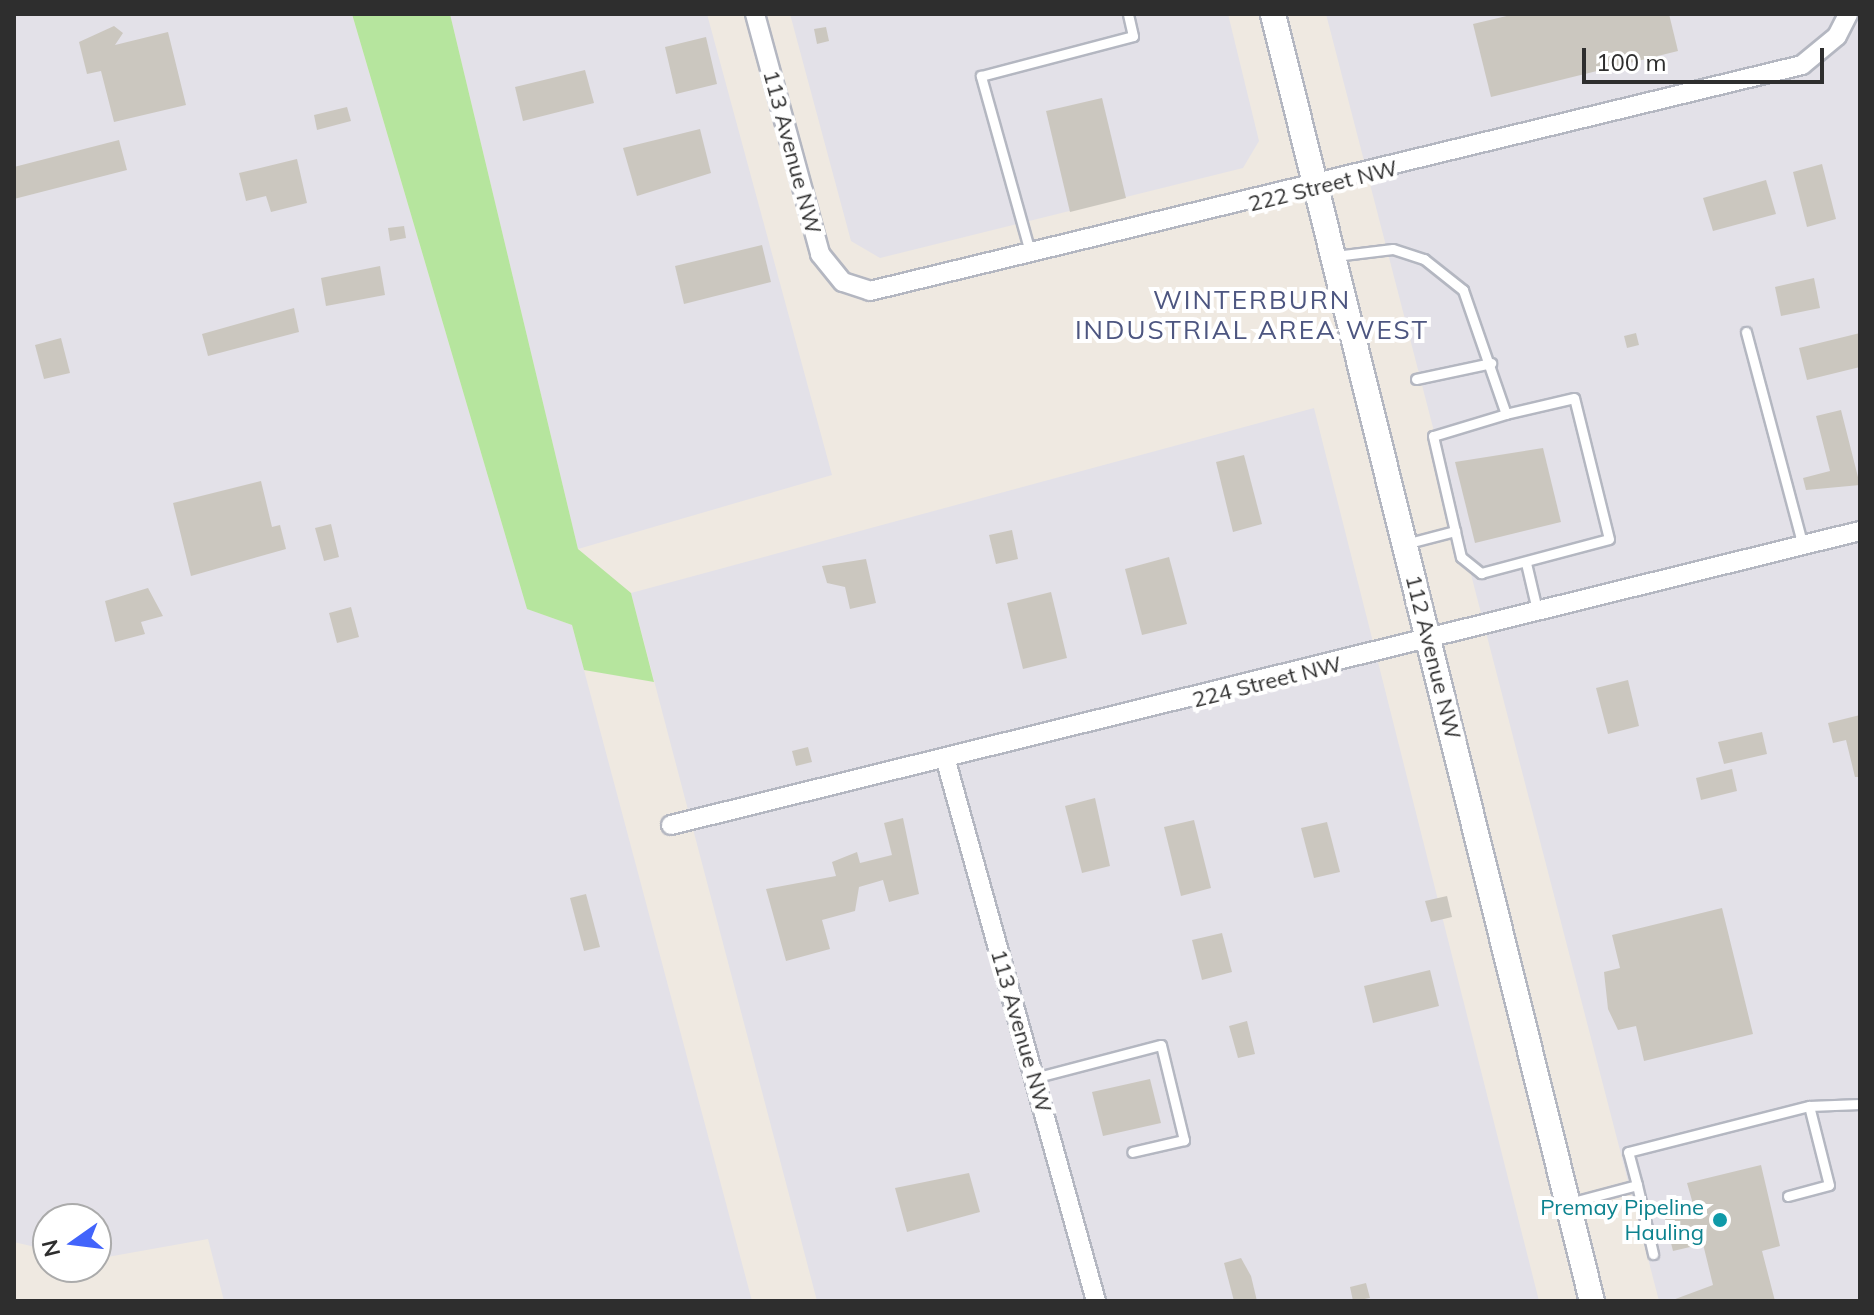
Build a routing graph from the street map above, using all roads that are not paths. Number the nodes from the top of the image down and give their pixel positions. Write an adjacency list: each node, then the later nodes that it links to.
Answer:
1 (755, 14): 8 (street, 113 Avenue NW)
2 (1128, 14): 6 (lane)
3 (1273, 14): 5 (street, 112 Avenue NW)
4 (1848, 14): 5 (street, 222 Street NW)
5 (1315, 188): 6 (street, 222 Street NW); 7 (street, 112 Avenue NW)
6 (1031, 255): 8 (street, 222 Street NW)
7 (1331, 256): 10 (lane); 15 (street, 112 Avenue NW)
8 (843, 282)
9 (1746, 332): 16 (lane)
10 (1491, 363): 11 (lane); 12 (lane)
11 (1416, 379)
12 (1506, 414): 13 (lane); 17 (lane)
13 (1455, 531): 15 (lane); 17 (lane)
14 (1860, 531): 16 (street, 224 Street NW)
15 (1405, 544): 19 (street, 112 Avenue NW)
16 (1803, 546): 18 (street, 224 Street NW)
17 (1526, 563): 18 (lane)
18 (1538, 614): 19 (street, 224 Street NW)
19 (1429, 642): 20 (street, 224 Street NW); 28 (street, 112 Avenue NW)
20 (946, 761): 21 (street, 224 Street NW); 22 (street, 113 Avenue NW)
21 (671, 825)
22 (1034, 1078): 25 (lane); 30 (street, 113 Avenue NW)
23 (1860, 1104): 24 (lane)
24 (1809, 1106): 26 (lane); 27 (lane)
25 (1132, 1152)
26 (1637, 1185): 28 (lane); 29 (lane)
27 (1788, 1196)
28 (1569, 1203): 31 (street, 112 Avenue NW)
29 (1653, 1254)
30 (1096, 1301)
31 (1592, 1301)

